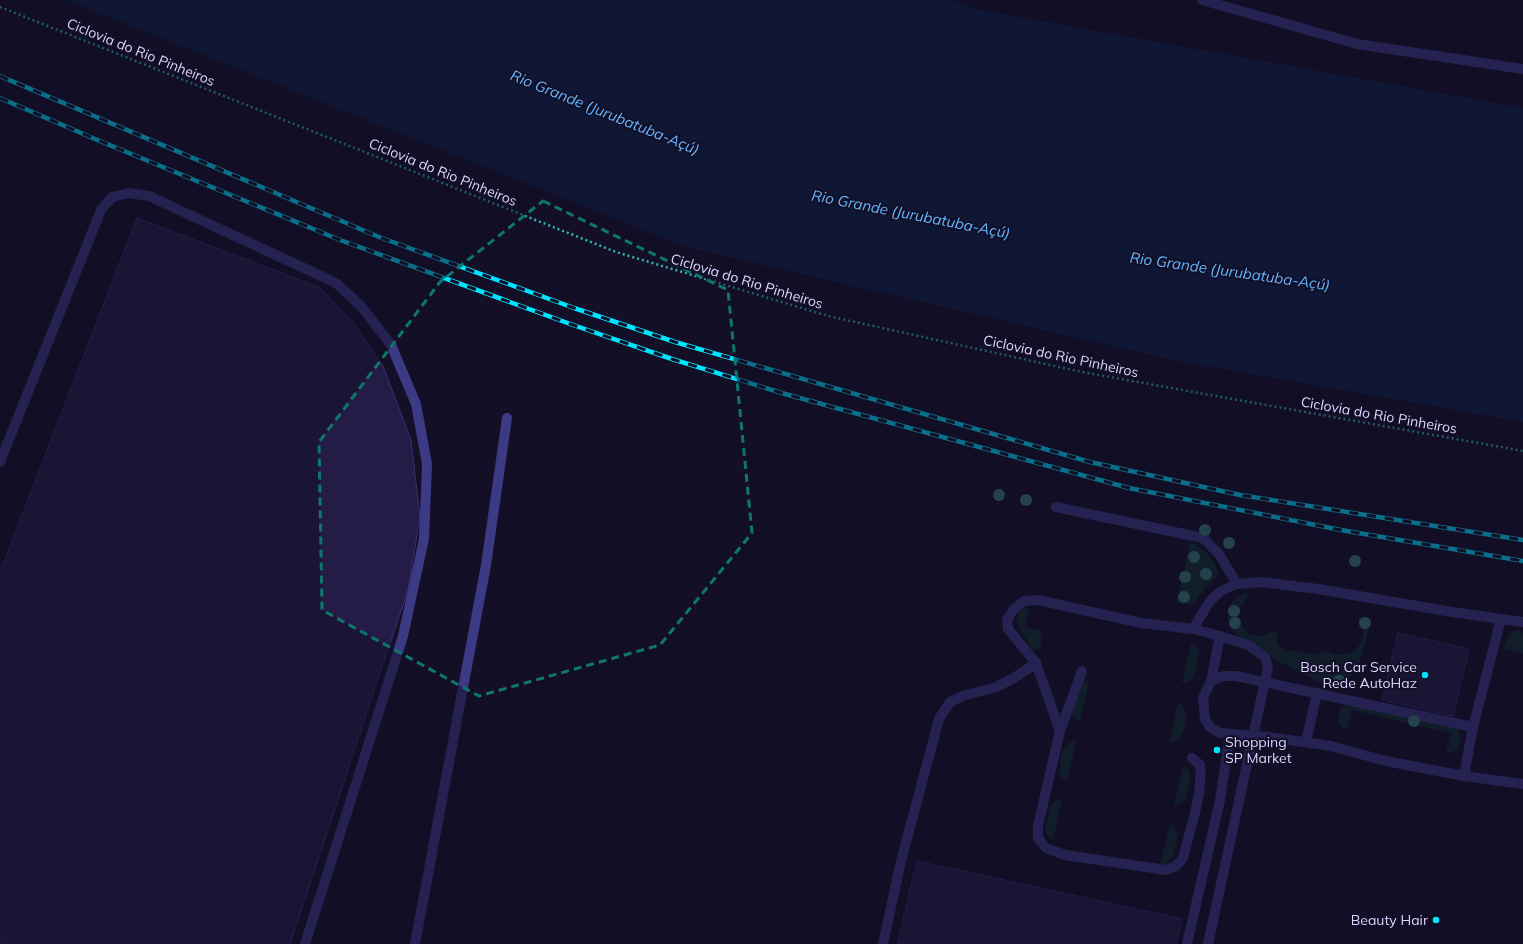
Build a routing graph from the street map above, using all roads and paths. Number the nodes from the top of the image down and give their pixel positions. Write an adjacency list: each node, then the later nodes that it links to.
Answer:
1 (1202, 0): 3 (lane)
2 (0, 7): 5 (path, Ciclovia do Rio Pinheiros)
3 (1523, 69)
4 (507, 418): 27 (lane)
5 (1523, 451)
6 (0, 462): 26 (lane)
7 (1056, 507): 8 (lane)
8 (1237, 584): 9 (lane); 11 (lane)
9 (1501, 619): 10 (lane); 18 (lane)
10 (1523, 622)
11 (1193, 629): 12 (lane); 13 (lane)
12 (1220, 636): 15 (lane); 16 (lane)
13 (1036, 663): 19 (lane); 28 (lane)
14 (1082, 671): 19 (lane)
15 (1211, 681): 16 (lane); 20 (lane)
16 (1264, 682): 17 (lane); 21 (lane)
17 (1317, 693): 18 (lane); 22 (lane)
18 (1473, 726): 24 (lane)
19 (1060, 731): 23 (lane)
20 (1230, 734): 21 (lane); 29 (lane)
21 (1253, 736): 22 (lane); 30 (lane)
22 (1306, 742): 24 (lane)
23 (1192, 758)
24 (1464, 776): 25 (lane)
25 (1523, 784)
26 (305, 944)
27 (415, 944)
28 (883, 944)
29 (1187, 944)
30 (1208, 944)

